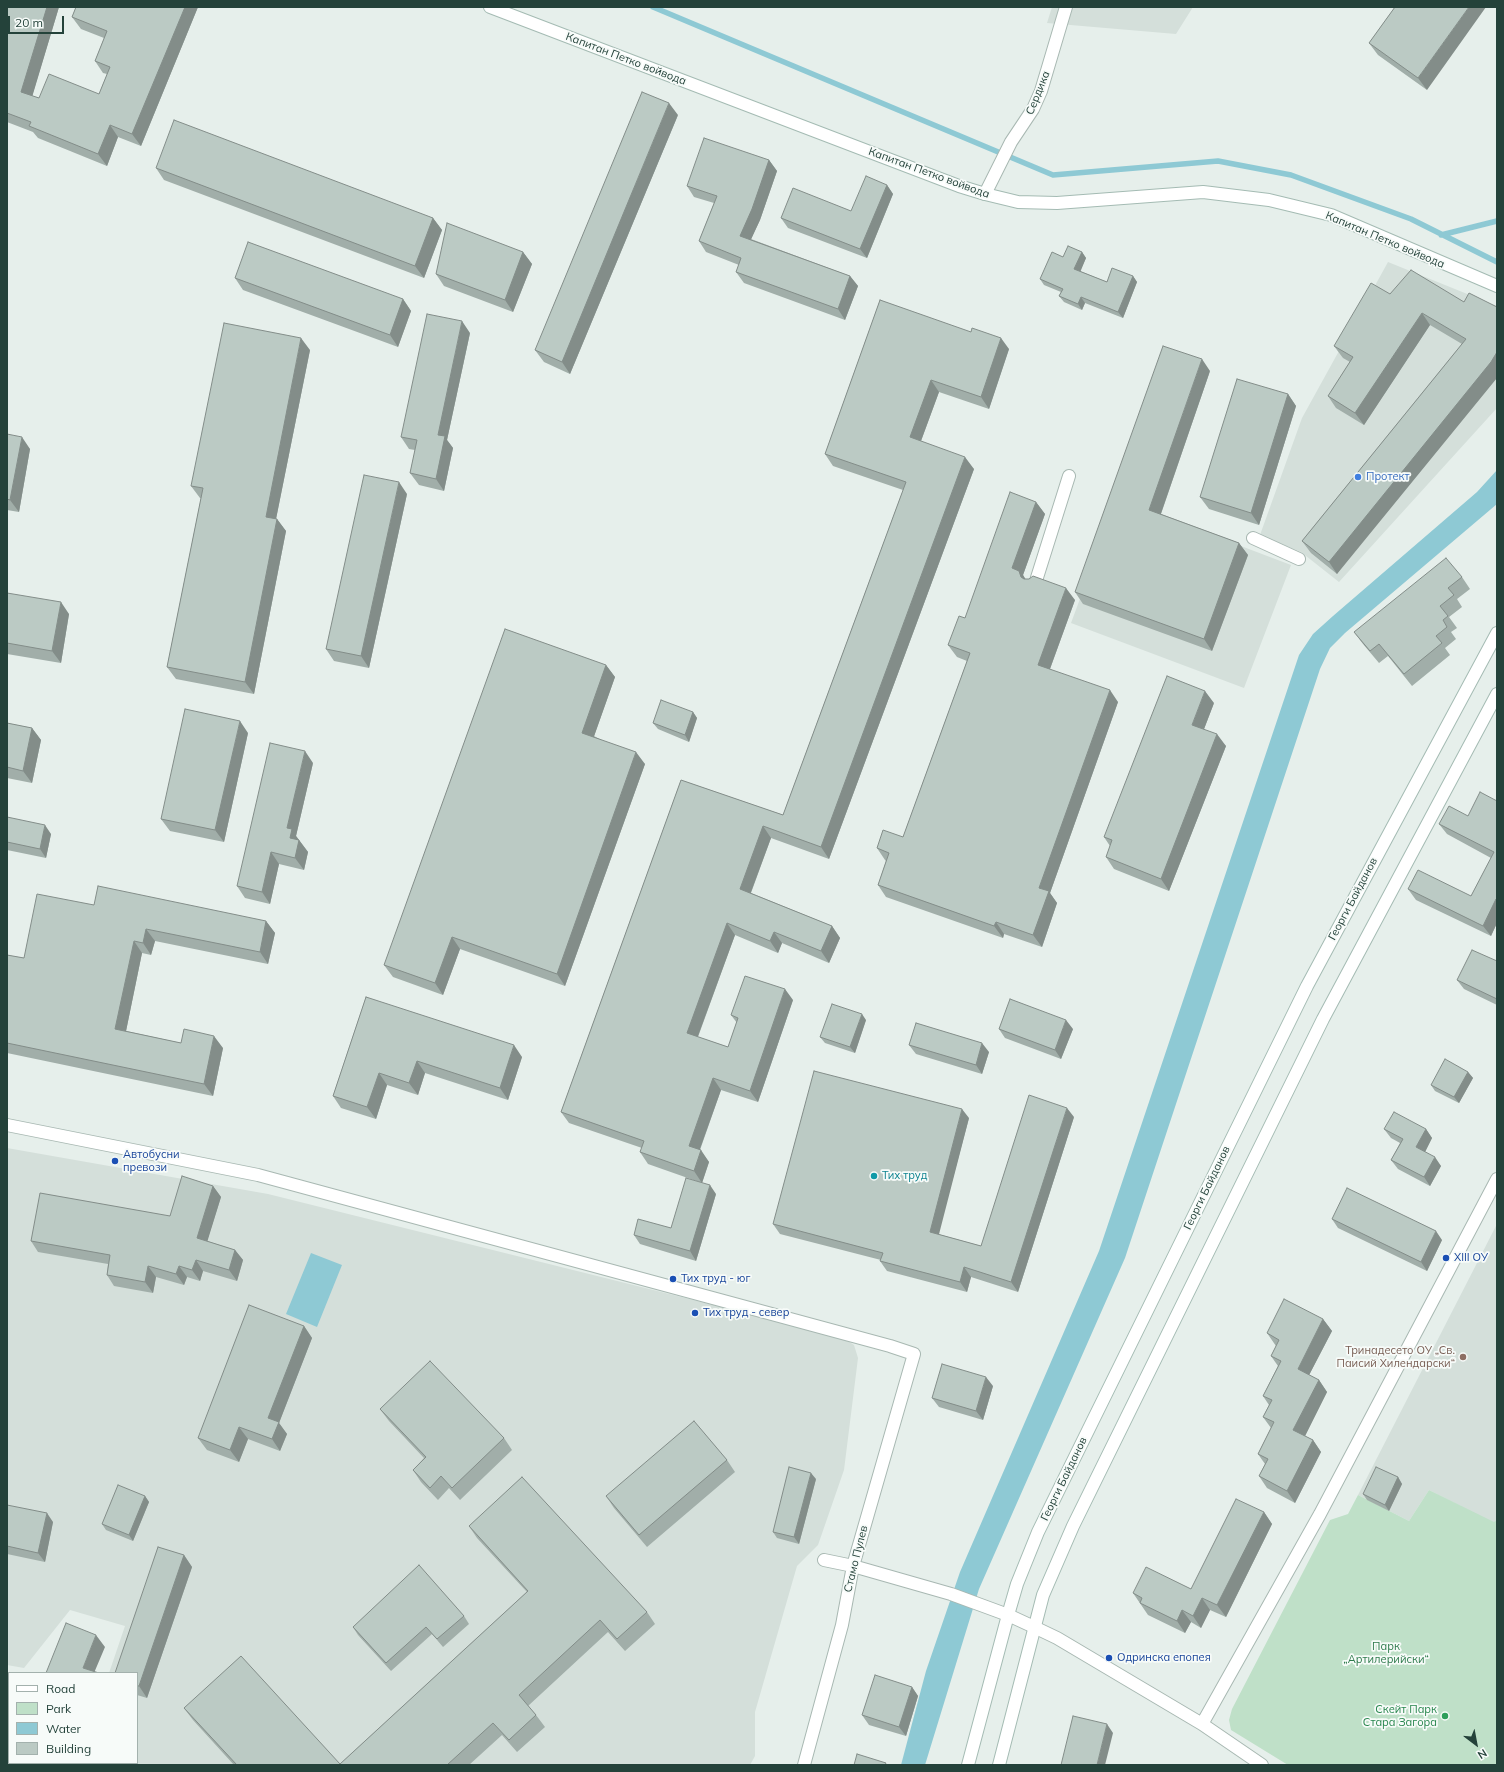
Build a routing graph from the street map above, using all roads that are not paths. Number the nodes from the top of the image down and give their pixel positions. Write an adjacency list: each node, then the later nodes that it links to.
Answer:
1 (490, 7): 3 (street, Капитан Петко войвода)
2 (1066, 7): 3 (street, Сердика)
3 (985, 194): 4 (street, Капитан Петко войвода)
4 (1497, 286)
5 (1069, 476): 8 (street)
6 (1253, 538): 7 (street)
7 (1299, 559)
8 (1035, 584)
9 (1497, 633): 15 (street, Георги Байданов)
10 (1497, 694): 16 (street)
11 (7, 1125): 14 (street, Стамо Пулев)
12 (1497, 1178): 17 (street)
13 (824, 1560): 14 (street)
14 (852, 1566): 15 (street); 18 (street, Стамо Пулев)
15 (1008, 1615): 16 (street); 19 (street, Георги Байданов)
16 (1034, 1627): 17 (street); 20 (street)
17 (1202, 1724): 21 (street)
18 (804, 1765)
19 (968, 1765)
20 (999, 1765)
21 (1262, 1765)

